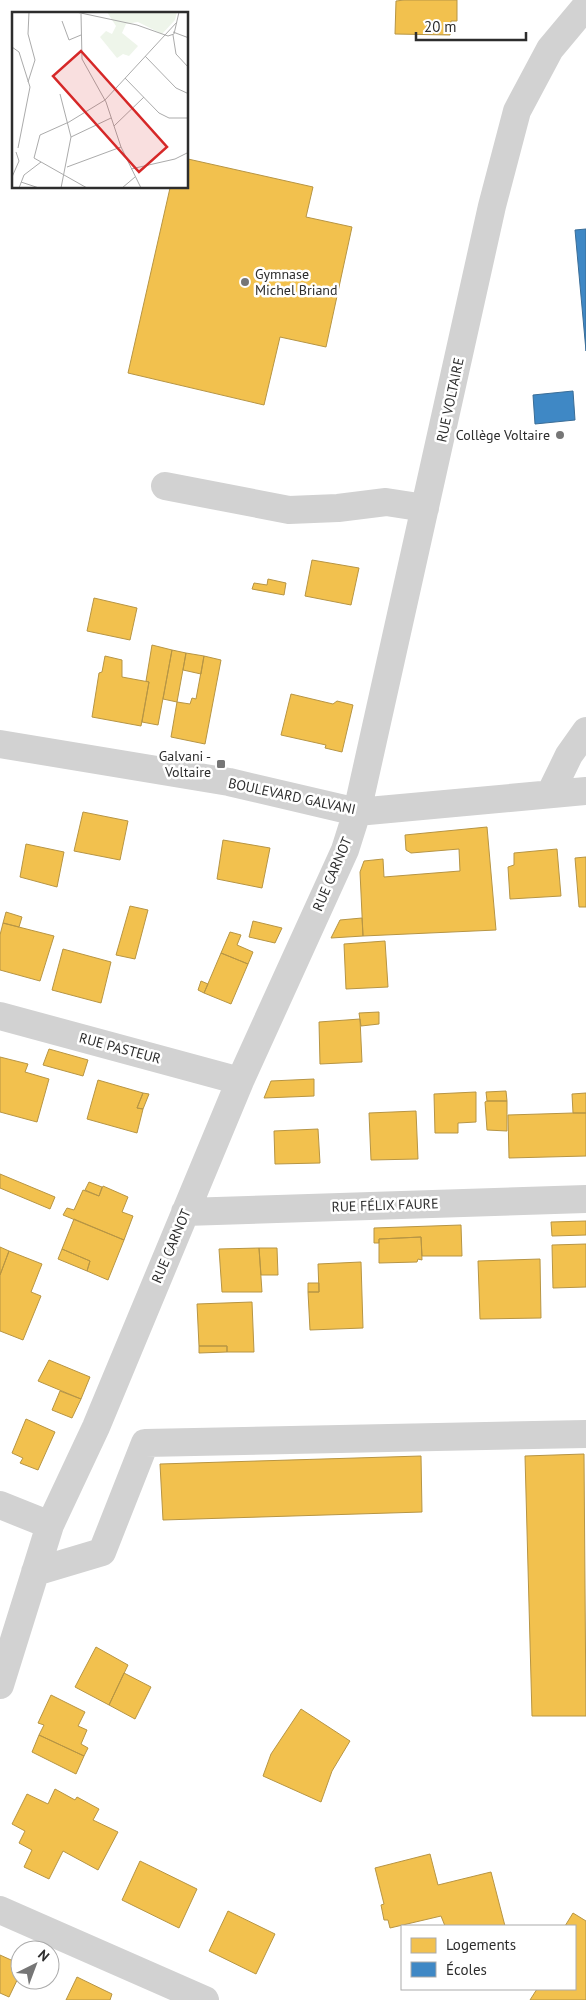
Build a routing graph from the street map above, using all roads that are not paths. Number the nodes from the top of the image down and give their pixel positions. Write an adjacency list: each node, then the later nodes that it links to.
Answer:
1 (586, 6): 3 (street, RUE VOLTAIRE)
2 (165, 486): 3 (street)
3 (425, 508): 8 (street, RUE VOLTAIRE)
4 (586, 731): 7 (street)
5 (0, 744): 8 (street, BOULEVARD GALVANI)
6 (586, 791): 7 (street, BOULEVARD GALVANI)
7 (550, 794): 8 (street, BOULEVARD GALVANI)
8 (357, 812): 10 (street, RUE CARNOT)
9 (0, 1016): 10 (street, RUE PASTEUR)
10 (240, 1081): 12 (street, RUE CARNOT)
11 (586, 1198): 12 (street, RUE FÉLIX FAURE)
12 (185, 1212): 15 (street, RUE CARNOT)
13 (586, 1434): 16 (street)
14 (0, 1505): 15 (street)
15 (50, 1525): 16 (street, RUE CARNOT)
16 (35, 1572): 17 (street, RUE CARNOT)
17 (0, 1685)
18 (0, 1910): 19 (street)
19 (205, 2000)

